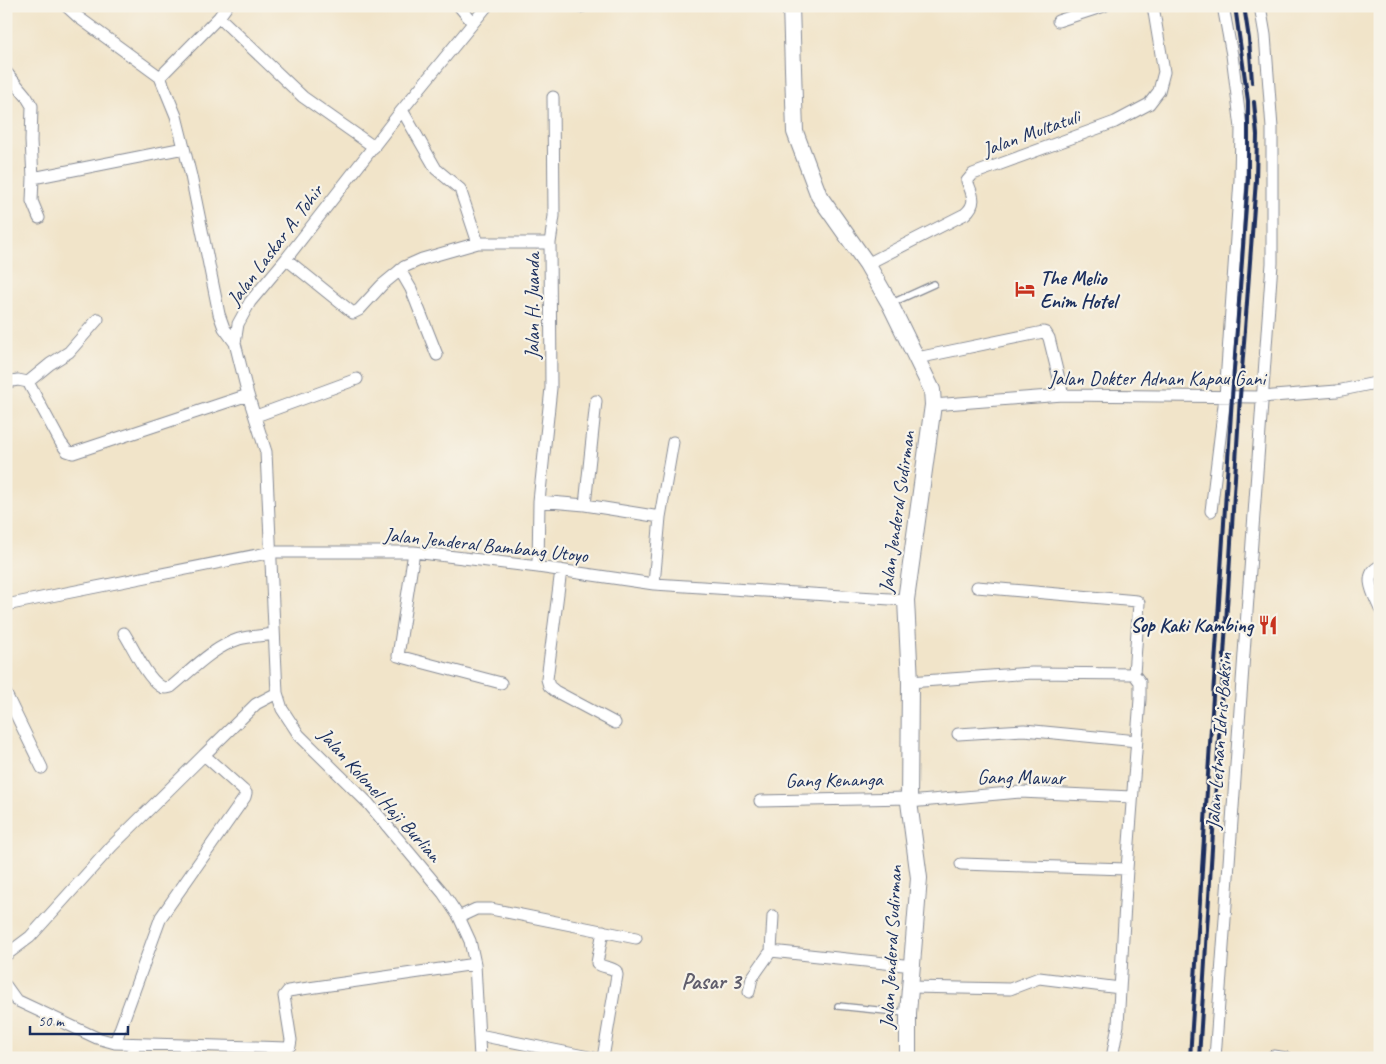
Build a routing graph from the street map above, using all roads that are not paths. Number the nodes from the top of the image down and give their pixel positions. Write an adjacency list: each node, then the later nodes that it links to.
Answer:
1 (66, 6): 14 (street)
2 (227, 6): 10 (street)
3 (459, 6): 12 (street)
4 (487, 6): 12 (street, Jalan Laskar A. Tohir)
5 (791, 6): 24 (main road, Jalan Jenderal Sudirman)
6 (1104, 6): 11 (street)
7 (1153, 6): 24 (street, Jalan Multatuli)
8 (1223, 6): 38 (street)
9 (1260, 6): 39 (street, Jalan Letnan Idris Baksin)
10 (220, 17): 14 (street); 18 (street)
11 (1058, 21)
12 (473, 23): 16 (street, Jalan Laskar A. Tohir)
13 (6, 72): 19 (street)
14 (160, 77): 17 (street)
15 (552, 97): 22 (street)
16 (402, 110): 18 (street, Jalan Laskar A. Tohir); 21 (street)
17 (184, 148): 19 (street); 29 (street)
18 (374, 148): 23 (street, Jalan Laskar A. Tohir)
19 (33, 178): 20 (street)
20 (39, 218)
21 (478, 243): 22 (street, Jalan H. Juanda); 25 (street, Jalan H. Juanda)
22 (550, 243): 44 (street, Jalan H. Juanda)
23 (286, 260): 25 (street, Jalan H. Juanda); 29 (street, Jalan Laskar A. Tohir)
24 (868, 264): 27 (main road, Jalan Jenderal Sudirman)
25 (400, 270): 30 (street)
26 (934, 284): 27 (lane)
27 (890, 304): 31 (main road, Jalan Jenderal Sudirman)
28 (98, 319): 34 (street)
29 (235, 343): 36 (street, Jalan Laskar A. Tohir)
30 (437, 354)
31 (917, 358): 37 (street); 41 (main road, Jalan Jenderal Sudirman)
32 (357, 379): 42 (street)
33 (6, 382): 34 (street)
34 (28, 382): 36 (street)
35 (1380, 382): 39 (street, Jalan Dokter Adnan Kapau Gani)
36 (248, 395): 42 (street, Jalan Laskar A. Tohir)
37 (1062, 395): 38 (street, Jalan Dokter Adnan Kapau Gani); 41 (street, Jalan Dokter Adnan Kapau Gani)
38 (1225, 397): 39 (street, Jalan Dokter Adnan Kapau Gani); 46 (street)
39 (1261, 397): 99 (street, Jalan Letnan Idris Baksin)
40 (596, 401): 45 (street)
41 (933, 405): 55 (main road, Jalan Jenderal Sudirman)
42 (256, 416): 48 (street, Jalan Laskar A. Tohir)
43 (673, 442): 47 (street)
44 (539, 501): 45 (street); 51 (street, Jalan H. Juanda)
45 (585, 505): 47 (street)
46 (1211, 511)
47 (660, 517): 53 (street)
48 (272, 552): 49 (street, Jalan Jenderal Bambang Utoyo); 56 (street, Jalan Jenderal Bambang Utoyo); 59 (street, Jalan Kolonel Haji Burlian)
49 (414, 552): 51 (street, Jalan Jenderal Bambang Utoyo); 62 (street)
50 (1380, 566): 57 (street)
51 (538, 567): 52 (street, Jalan Jenderal Bambang Utoyo)
52 (561, 570): 53 (street, Jalan Jenderal Bambang Utoyo); 65 (street)
53 (654, 584): 55 (street, Jalan Jenderal Bambang Utoyo)
54 (977, 587): 60 (street)
55 (906, 600): 61 (main road, Jalan Jenderal Sudirman)
56 (6, 605)
57 (1380, 609)
58 (124, 633): 59 (street)
59 (274, 634): 63 (street, Jalan Kolonel Haji Burlian)
60 (1134, 674): 61 (street); 67 (street)
61 (910, 682): 71 (main road, Jalan Jenderal Sudirman)
62 (501, 683)
63 (277, 693): 68 (street); 76 (street, Jalan Kolonel Haji Burlian)
64 (6, 694): 69 (street)
65 (615, 722)
66 (958, 734): 67 (street)
67 (1137, 741): 70 (street)
68 (204, 755): 80 (street); 90 (street)
69 (42, 768)
70 (1132, 797): 71 (street, Gang Mawar); 74 (street)
71 (909, 800): 72 (street, Gang Kenanga); 82 (main road, Jalan Jenderal Sudirman)
72 (760, 801)
73 (961, 864): 74 (street)
74 (1127, 869): 85 (street)
75 (773, 916): 79 (street)
76 (459, 917): 77 (street); 81 (street, Jalan Kolonel Haji Burlian)
77 (603, 930): 78 (street); 96 (street)
78 (636, 938)
79 (770, 951): 82 (street); 86 (street)
80 (6, 955)
81 (475, 964): 89 (street, Jalan Kolonel Haji Burlian); 92 (street)
82 (913, 966): 84 (main road, Jalan Jenderal Sudirman)
83 (6, 986): 90 (street)
84 (911, 987): 85 (street); 88 (main road, Jalan Jenderal Sudirman)
85 (1120, 988): 98 (street)
86 (749, 992)
87 (838, 1006): 88 (lane)
88 (908, 1013): 97 (main road, Jalan Jenderal Sudirman)
89 (479, 1034): 94 (street, Jalan Kolonel Haji Burlian); 95 (street)
90 (115, 1043): 91 (street)
91 (133, 1044): 92 (street); 93 (street)
92 (272, 1053)
93 (131, 1058)
94 (480, 1058)
95 (594, 1058)
96 (603, 1058)
97 (908, 1058)
98 (1112, 1058)
99 (1215, 1058)
100 (1271, 1058): 101 (street)
101 (1286, 1058)

